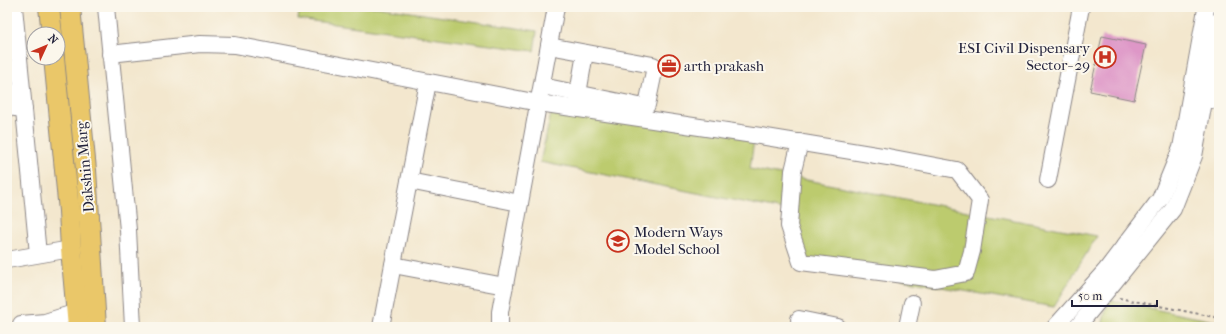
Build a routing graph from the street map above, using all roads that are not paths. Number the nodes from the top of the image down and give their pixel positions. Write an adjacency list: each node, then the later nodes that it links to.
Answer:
1 (14, 7): 17 (street)
2 (49, 7): 9 (main road)
3 (70, 7): 35 (main road, Dakshin Marg)
4 (106, 7): 12 (street)
5 (556, 7): 10 (street)
6 (1081, 7): 22 (street)
7 (1207, 9): 18 (street)
8 (1219, 20): 18 (street)
9 (51, 26)
10 (549, 46): 11 (street); 15 (street)
11 (585, 53): 16 (street); 16 (street)
12 (110, 54): 14 (street); 36 (street)
13 (55, 66): 25 (main road, Dakshin Marg)
14 (428, 82): 19 (street); 23 (street)
15 (542, 86): 16 (street); 19 (street)
16 (578, 94)
17 (18, 98): 20 (street); 26 (street)
18 (1204, 99): 40 (street); 41 (street)
19 (539, 103): 21 (street); 24 (street)
20 (7, 107)
21 (800, 142): 21 (street)
22 (1048, 180)
23 (409, 181): 24 (street); 28 (street)
24 (520, 203): 29 (street)
25 (71, 249): 26 (street); 31 (main road, Dakshin Marg)
26 (38, 254): 27 (street)
27 (7, 260)
28 (393, 265): 29 (street); 37 (street)
29 (505, 286): 33 (street)
30 (912, 303): 39 (street)
31 (78, 319): 34 (street)
32 (799, 319): 38 (street)
33 (499, 322)
34 (21, 327)
35 (96, 327)
36 (134, 327)
37 (382, 327)
38 (838, 327)
39 (907, 327)
40 (1055, 327)
41 (1077, 327)

